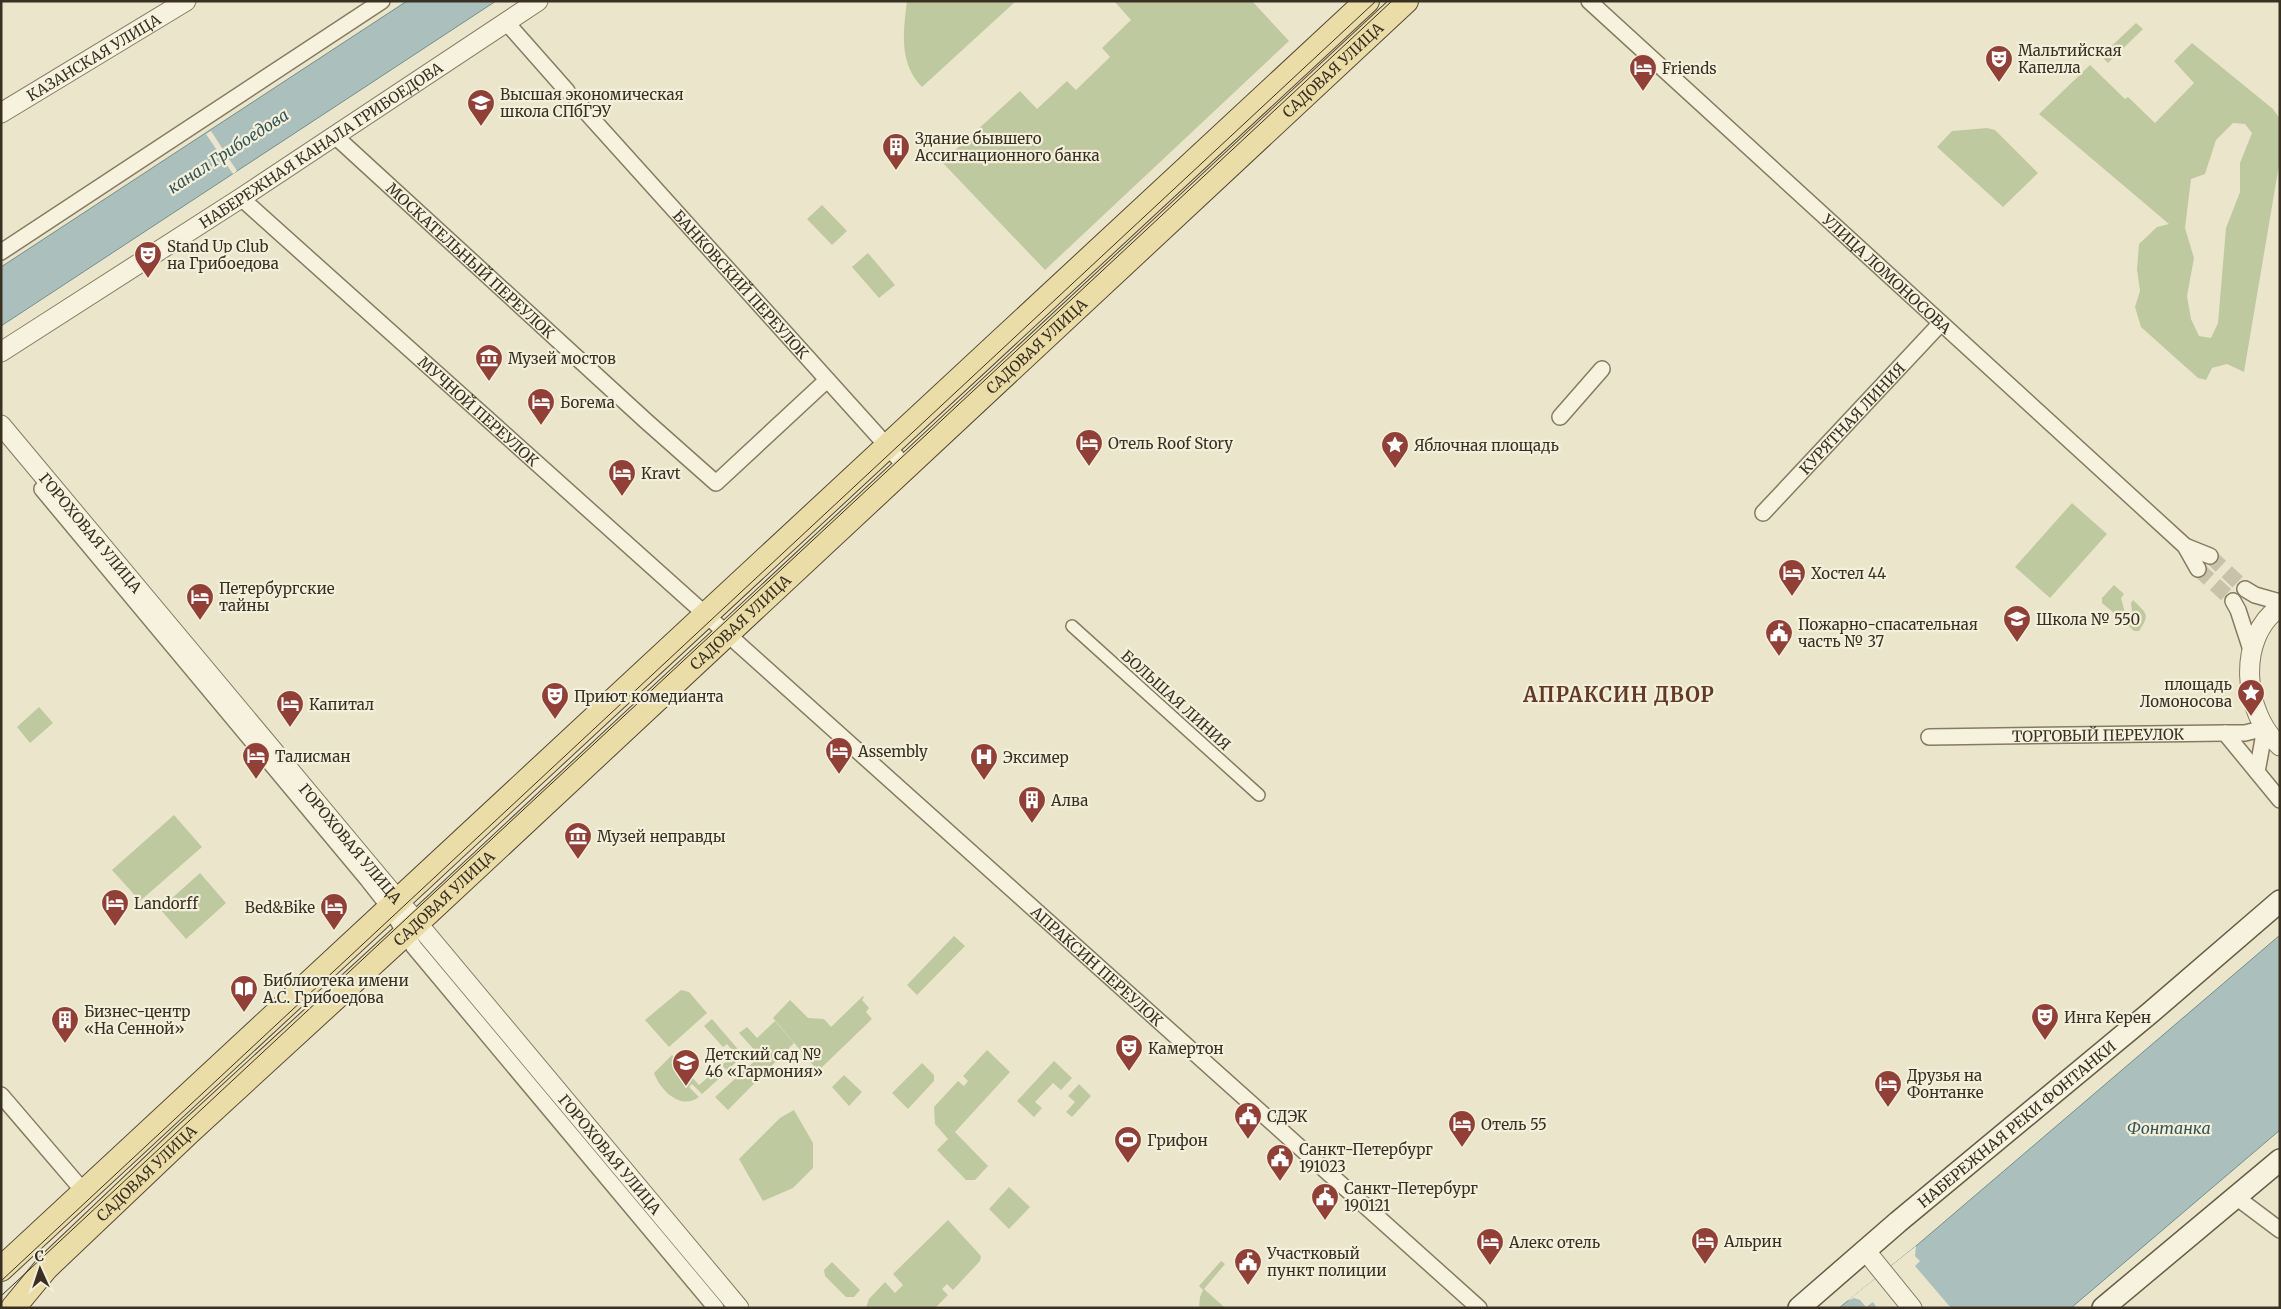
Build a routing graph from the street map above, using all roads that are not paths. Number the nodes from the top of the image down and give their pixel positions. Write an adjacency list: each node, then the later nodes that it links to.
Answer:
1 (186, 1): 8 (street, КАЗАНСКАЯ УЛИЦА)
2 (382, 1): 11 (street)
3 (538, 1): 7 (street, НАБЕРЕЖНАЯ КАНАЛА ГРИБОЕДОВА)
4 (1367, 1): 19 (main road, САДОВАЯ УЛИЦА)
5 (1406, 1): 20 (main road, САДОВАЯ УЛИЦА)
6 (1590, 1): 12 (street, УЛИЦА ЛОМОНОСОВА)
7 (506, 22): 9 (street, НАБЕРЕЖНАЯ КАНАЛА ГРИБОЕДОВА); 15 (street, БАНКОВСКИЙ ПЕРЕУЛОК)
8 (1, 113)
9 (335, 136): 10 (street, НАБЕРЕЖНАЯ КАНАЛА ГРИБОЕДОВА); 15 (street, МОСКАТЕЛЬНЫЙ ПЕРЕУЛОК)
10 (241, 198): 13 (street, НАБЕРЕЖНАЯ КАНАЛА ГРИБОЕДОВА); 29 (street, МУЧНОЙ ПЕРЕУЛОК)
11 (1, 252)
12 (1941, 323): 21 (street, КУРЯТНАЯ ЛИНИЯ); 22 (street, УЛИЦА ЛОМОНОСОВА)
13 (1, 352)
14 (1602, 369): 16 (street)
15 (827, 380): 19 (street, БАНКОВСКИЙ ПЕРЕУЛОК)
16 (1560, 417)
17 (1, 425): 40 (street, ГОРОХОВАЯ УЛИЦА)
18 (1, 440): 40 (street, ГОРОХОВАЯ УЛИЦА)
19 (888, 447): 20 (street, БАНКОВСКИЙ ПЕРЕУЛОК); 29 (main road, САДОВАЯ УЛИЦА)
20 (906, 467): 29 (main road, САДОВАЯ УЛИЦА)
21 (1763, 513)
22 (2185, 546): 23 (street, УЛИЦА ЛОМОНОСОВА); 24 (street, УЛИЦА ЛОМОНОСОВА)
23 (2210, 556)
24 (2198, 569)
25 (2245, 589): 27 (street)
26 (2233, 602): 31 (street)
27 (2280, 602)
28 (2280, 607): 31 (street)
29 (716, 625): 40 (main road, САДОВАЯ УЛИЦА); 41 (main road, САДОВАЯ УЛИЦА); 52 (street, АПРАКСИН ПЕРЕУЛОК)
30 (1072, 626): 37 (street, БОЛЬШАЯ ЛИНИЯ)
31 (2252, 652): 32 (street)
32 (2265, 728): 33 (street, ТОРГОВЫЙ ПЕРЕУЛОК); 35 (street); 36 (street)
33 (2226, 733): 34 (street, ТОРГОВЫЙ ПЕРЕУЛОК); 36 (street)
34 (1929, 737)
35 (2280, 746)
36 (2257, 772): 38 (street)
37 (1259, 795)
38 (2280, 800)
39 (2280, 901): 47 (main road, НАБЕРЕЖНАЯ РЕКИ ФОНТАНКИ)
40 (394, 904): 41 (street, ГОРОХОВАЯ УЛИЦА); 44 (main road, САДОВАЯ УЛИЦА)
41 (412, 928): 49 (main road, САДОВАЯ УЛИЦА); 50 (street, ГОРОХОВАЯ УЛИЦА); 51 (street, ГОРОХОВАЯ УЛИЦА)
42 (1, 1096): 44 (street)
43 (2280, 1160): 45 (main road)
44 (85, 1193): 48 (main road, САДОВАЯ УЛИЦА)
45 (2236, 1197): 46 (street); 55 (main road)
46 (2280, 1230)
47 (1865, 1250): 53 (main road, НАБЕРЕЖНАЯ РЕКИ ФОНТАНКИ); 54 (street)
48 (1, 1269)
49 (12, 1308)
50 (716, 1308)
51 (740, 1308)
52 (1479, 1308)
53 (1799, 1308)
54 (1912, 1308)
55 (2103, 1308)

